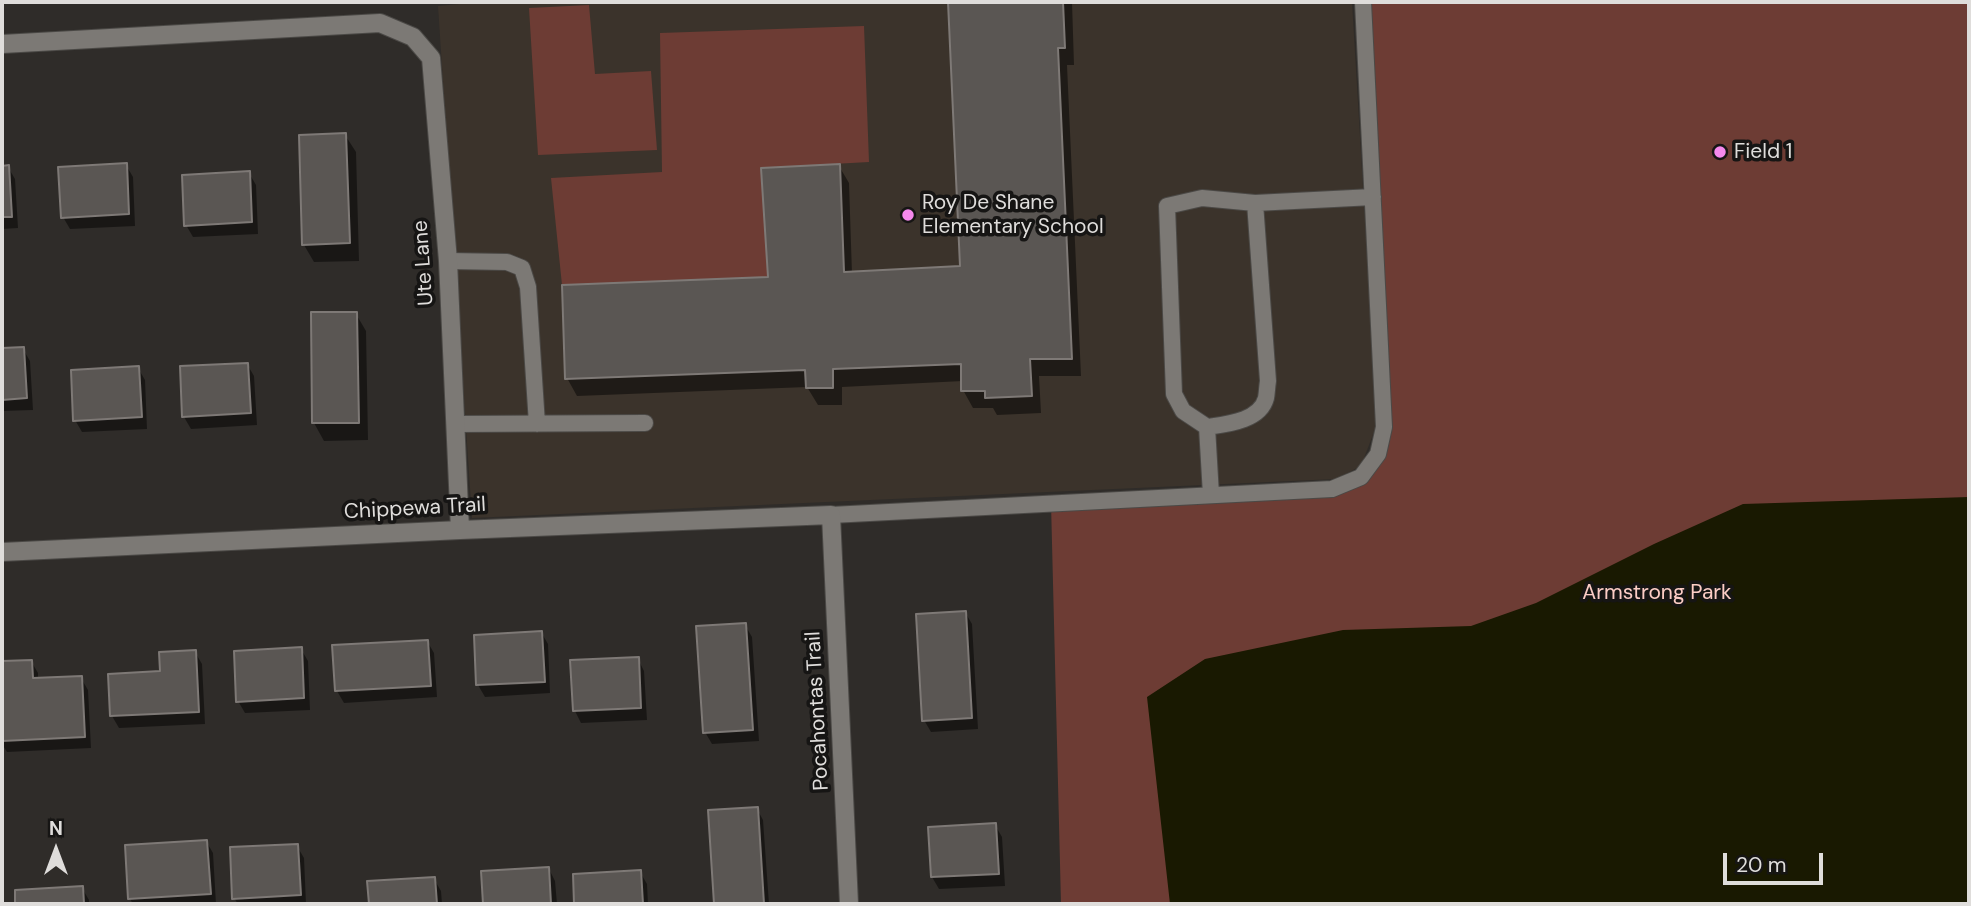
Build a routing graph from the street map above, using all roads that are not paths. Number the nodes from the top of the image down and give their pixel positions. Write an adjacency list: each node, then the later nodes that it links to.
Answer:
1 (1363, 2): 3 (lane)
2 (2, 44): 5 (street, Ute Lane)
3 (1373, 197): 4 (lane); 10 (lane)
4 (1255, 203): 9 (lane); 9 (lane)
5 (448, 261): 7 (street, Ute Lane); 8 (lane)
6 (645, 423): 8 (lane)
7 (455, 424): 8 (lane); 12 (street, Ute Lane)
8 (537, 424)
9 (1207, 427): 10 (lane)
10 (1211, 495): 11 (lane)
11 (831, 515): 12 (street, Chippewa Trail); 14 (street, Pocahontas Trail)
12 (460, 530): 13 (street, Chippewa Trail)
13 (2, 552)
14 (849, 904)

